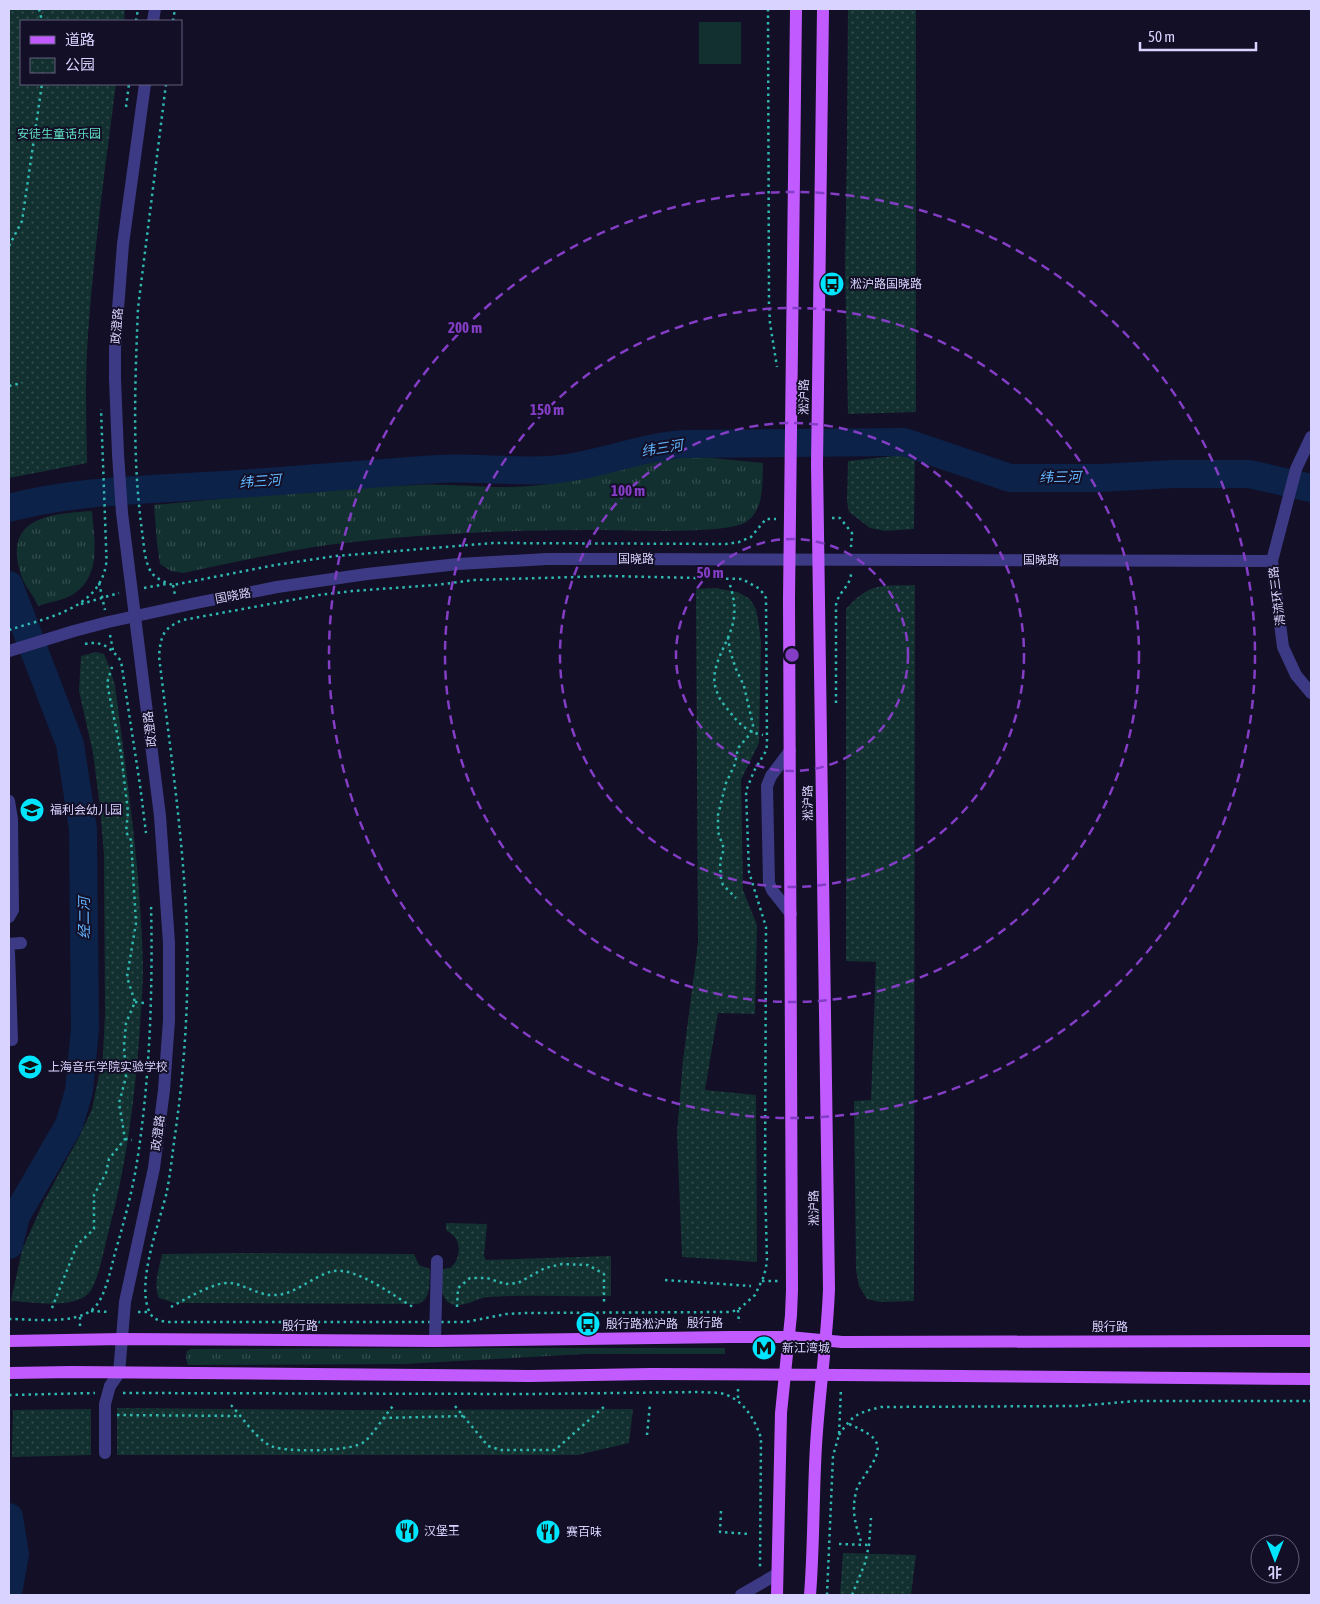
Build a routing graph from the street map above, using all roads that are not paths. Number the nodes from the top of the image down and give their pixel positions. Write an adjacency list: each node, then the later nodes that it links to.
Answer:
1 (796, 9): 5 (main road, 淞沪路)
2 (823, 9): 6 (main road, 淞沪路)
3 (145, 85): 8 (street, 政澄路)
4 (1311, 437): 7 (street, 清流环三路)
5 (790, 559): 6 (street, 国晓路); 8 (street, 国晓路); 11 (main road, 淞沪路)
6 (818, 559): 7 (street, 国晓路); 20 (main road, 淞沪路)
7 (1272, 562): 10 (street, 清流环三路)
8 (135, 616): 9 (street, 国晓路); 19 (street, 政澄路)
9 (9, 651)
10 (1311, 693)
11 (790, 751): 13 (main road, 淞沪路); 13 (street)
12 (9, 801): 14 (street)
13 (791, 914): 18 (main road, 淞沪路)
14 (9, 916)
15 (9, 952): 16 (street)
16 (12, 1040)
17 (437, 1261): 22 (street)
18 (789, 1337): 20 (main road, 殷行路); 22 (main road, 殷行路); 26 (main road, 淞沪路)
19 (122, 1339): 21 (main road, 殷行路); 22 (main road, 殷行路); 25 (street, 政澄路)
20 (826, 1340): 23 (main road, 殷行路); 27 (main road, 淞沪路)
21 (9, 1341)
22 (435, 1341)
23 (1311, 1341)
24 (9, 1373): 25 (main road)
25 (119, 1373): 26 (main road); 29 (street)
26 (786, 1374): 27 (main road); 30 (main road, 淞沪路)
27 (823, 1375): 28 (main road); 33 (main road, 淞沪路)
28 (1311, 1379)
29 (105, 1453)
30 (778, 1574): 31 (street); 32 (main road, 淞沪路)
31 (741, 1595)
32 (776, 1595)
33 (810, 1595)

